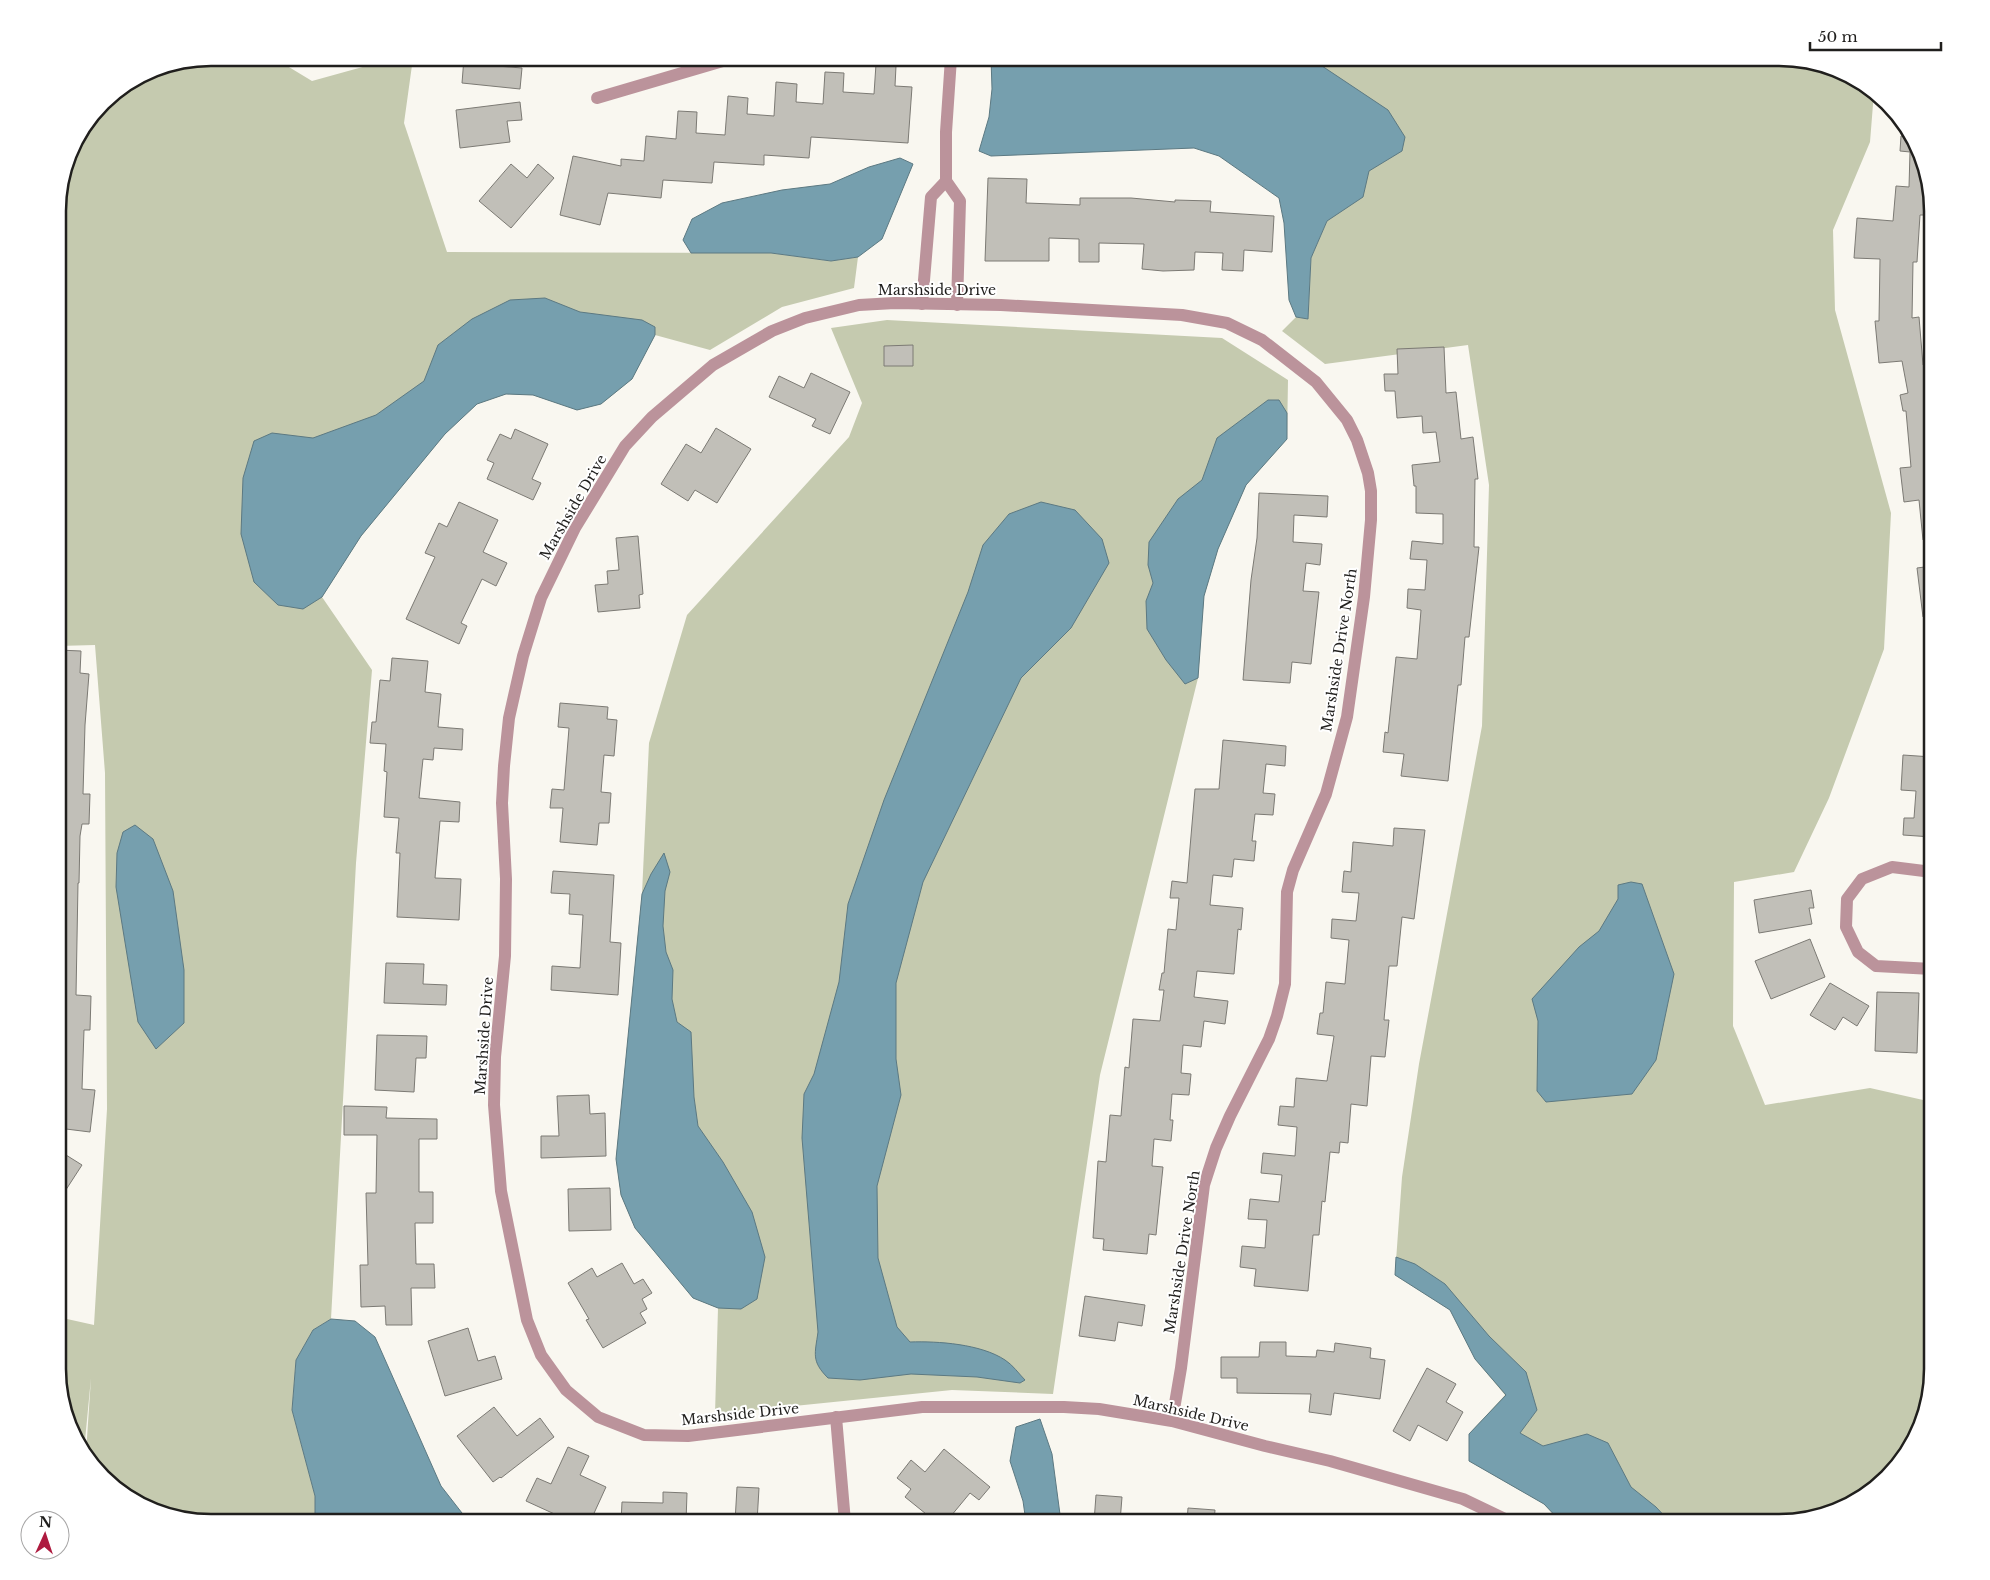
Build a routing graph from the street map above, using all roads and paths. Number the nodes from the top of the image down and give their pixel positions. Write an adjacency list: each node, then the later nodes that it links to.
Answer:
1 (703, 67): 3 (street)
2 (950, 67): 4 (street)
3 (597, 98)
4 (946, 181): 5 (street); 6 (street)
5 (922, 304): 6 (street, Marshside Drive); 10 (street, Marshside Drive)
6 (957, 305): 7 (street, Marshside Drive)
7 (1292, 363): 11 (street, Marshside Drive North)
8 (1924, 871): 9 (street)
9 (1924, 968)
10 (836, 1417): 11 (street, Marshside Drive); 12 (street)
11 (1172, 1420): 13 (street, Marshside Drive)
12 (844, 1514)
13 (1494, 1514)

